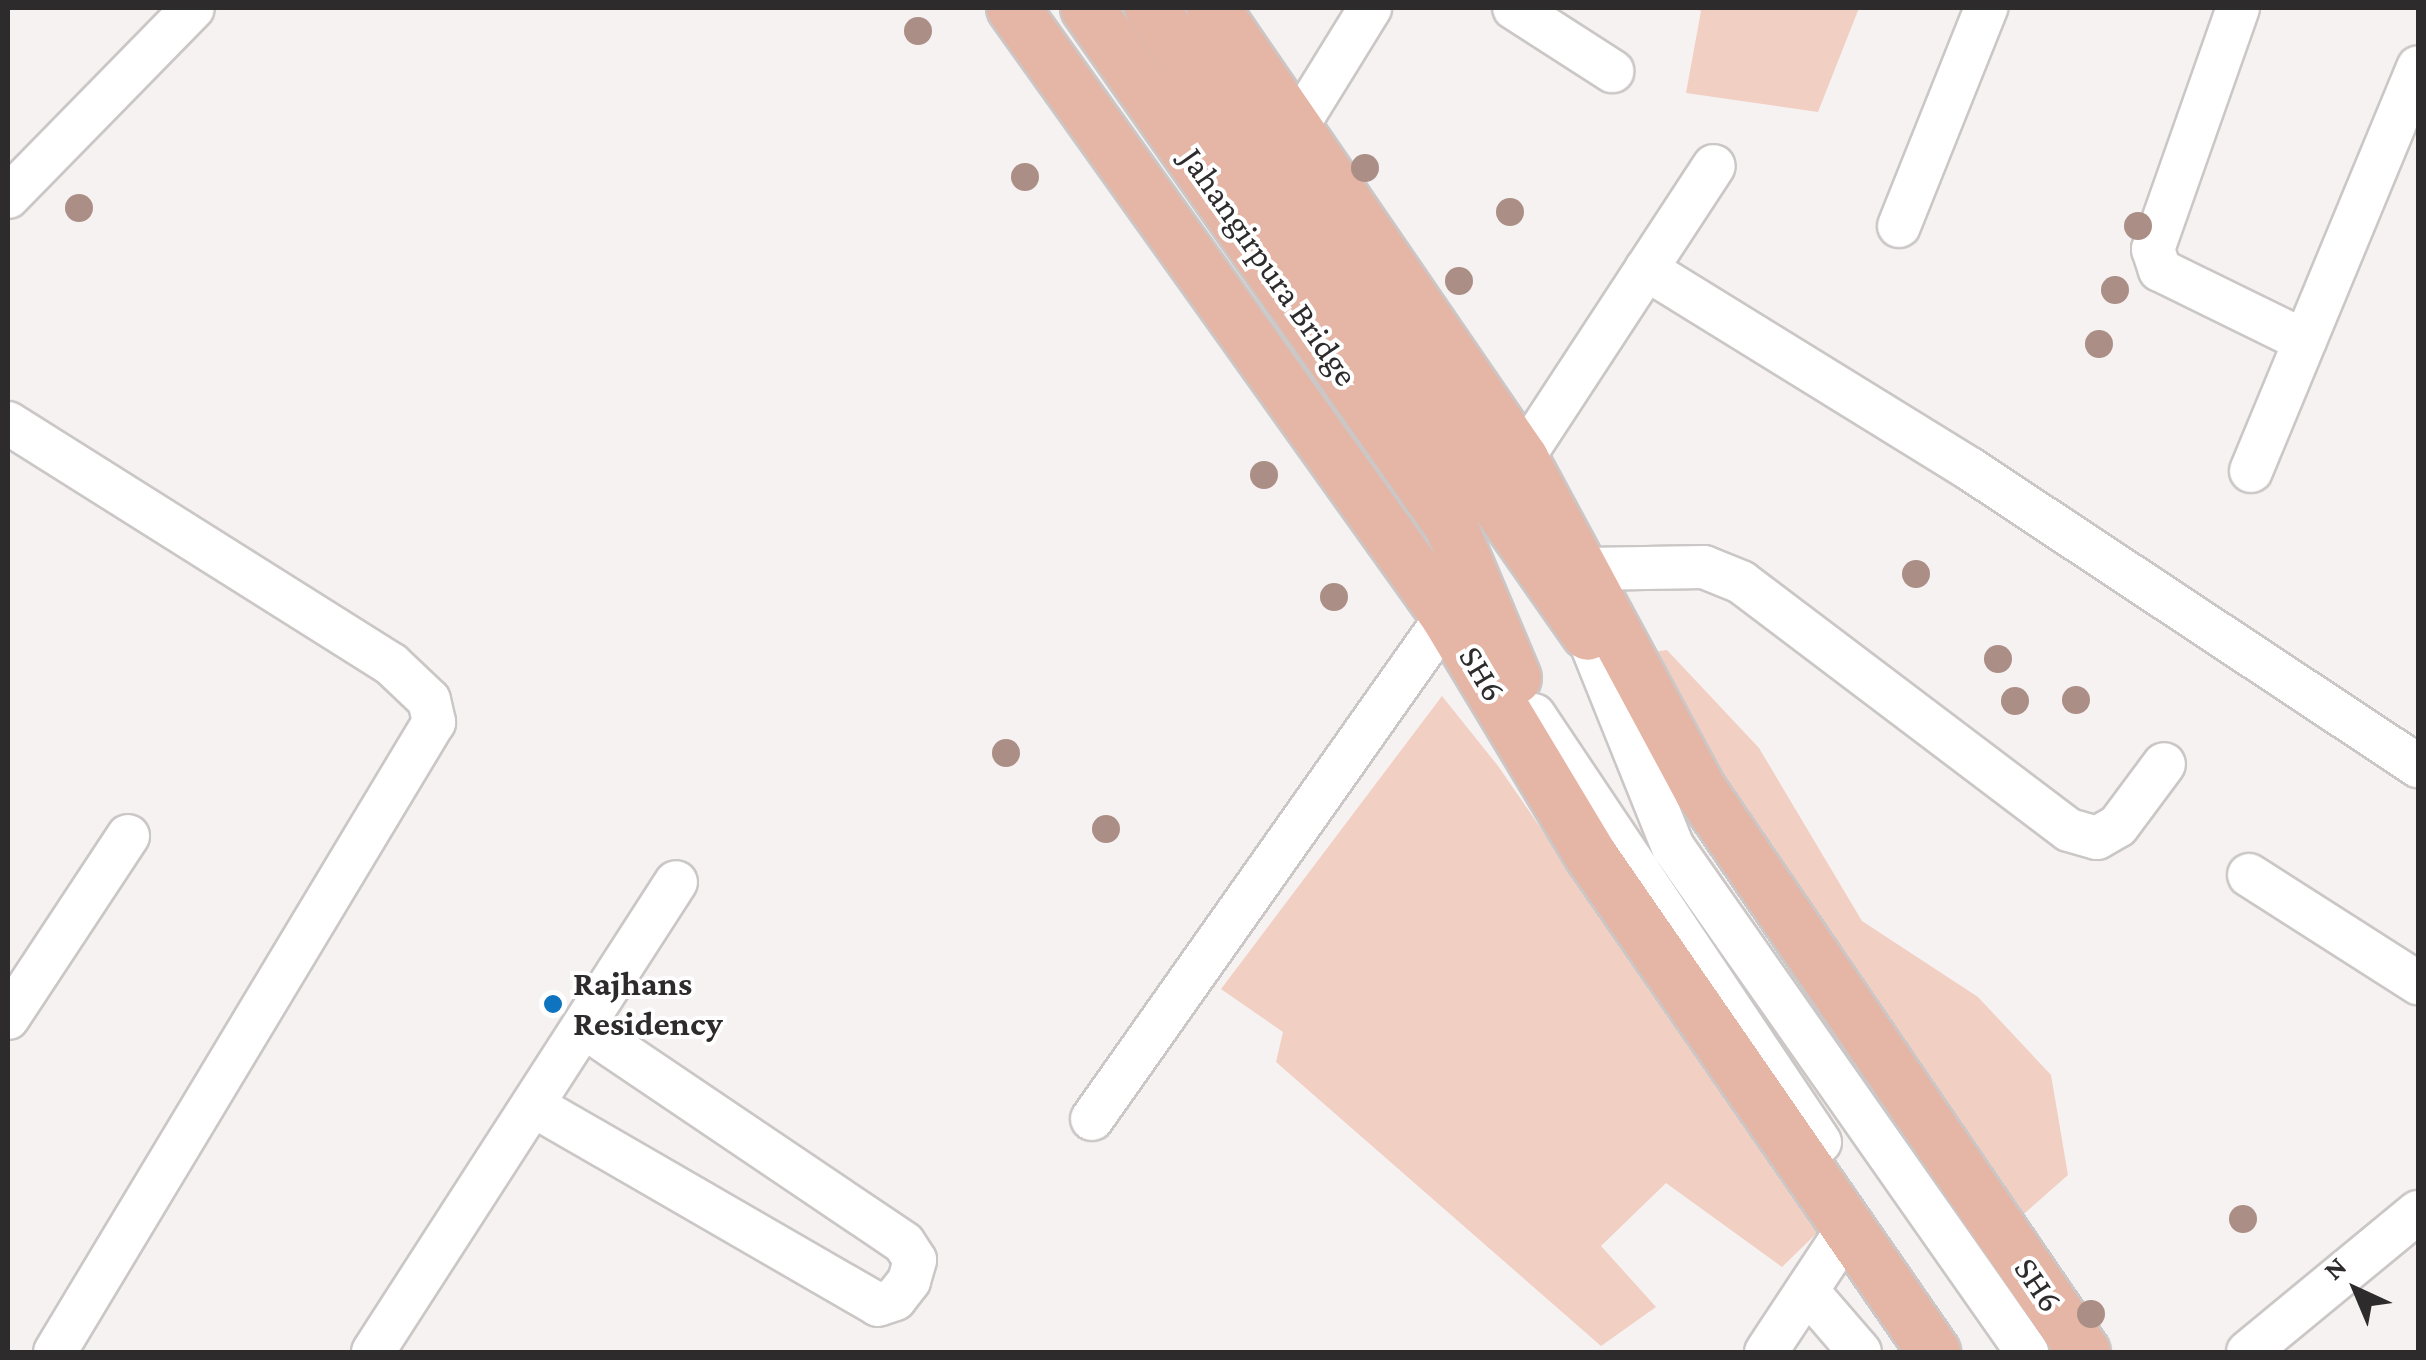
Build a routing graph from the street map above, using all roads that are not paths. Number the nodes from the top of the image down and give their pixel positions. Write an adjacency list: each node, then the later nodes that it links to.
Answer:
1 (193, 8): 14 (street)
2 (1012, 8): 22 (main road, SH6)
3 (1086, 8): 20 (main road, Jahangirpura Bridge)
4 (1151, 8): 20 (main road, Jahangirpura Bridge)
5 (1213, 8): 12 (main road, SH6)
6 (1370, 8): 12 (street)
7 (1514, 8): 11 (street)
8 (1986, 8): 15 (street)
9 (2238, 8): 17 (street)
10 (2418, 67): 17 (street)
11 (1612, 71)
12 (1296, 128): 20 (main road, SH6)
13 (1714, 166): 16 (street)
14 (8, 197)
15 (1900, 226)
16 (1646, 269): 20 (street); 26 (street)
17 (2305, 341): 19 (street)
18 (8, 423): 40 (street)
19 (2251, 471)
20 (1488, 494): 21 (main road, SH6); 23 (main road); 24 (main road)
21 (1586, 569): 25 (street); 27 (main road, SH6)
22 (1447, 616): 29 (main road, SH6); 36 (street)
23 (1586, 631): 27 (main road); 46 (street)
24 (1525, 702): 29 (main road); 45 (street)
25 (2164, 764)
26 (2418, 766)
27 (1702, 791): 47 (main road, SH6)
28 (128, 836): 33 (street)
29 (1592, 857): 38 (main road, SH6)
30 (2249, 876): 32 (street)
31 (676, 882): 34 (street)
32 (2418, 983)
33 (8, 1018)
34 (586, 1028): 35 (street); 35 (street)
35 (534, 1106): 41 (street)
36 (1092, 1119)
37 (2418, 1212): 48 (street)
38 (1846, 1232): 39 (street); 44 (main road, SH6)
39 (1810, 1293): 42 (street); 43 (street)
40 (55, 1352)
41 (374, 1352)
42 (1766, 1352)
43 (1860, 1352)
44 (1934, 1352)
45 (1964, 1352)
46 (2026, 1352)
47 (2084, 1352)
48 (2248, 1352)

